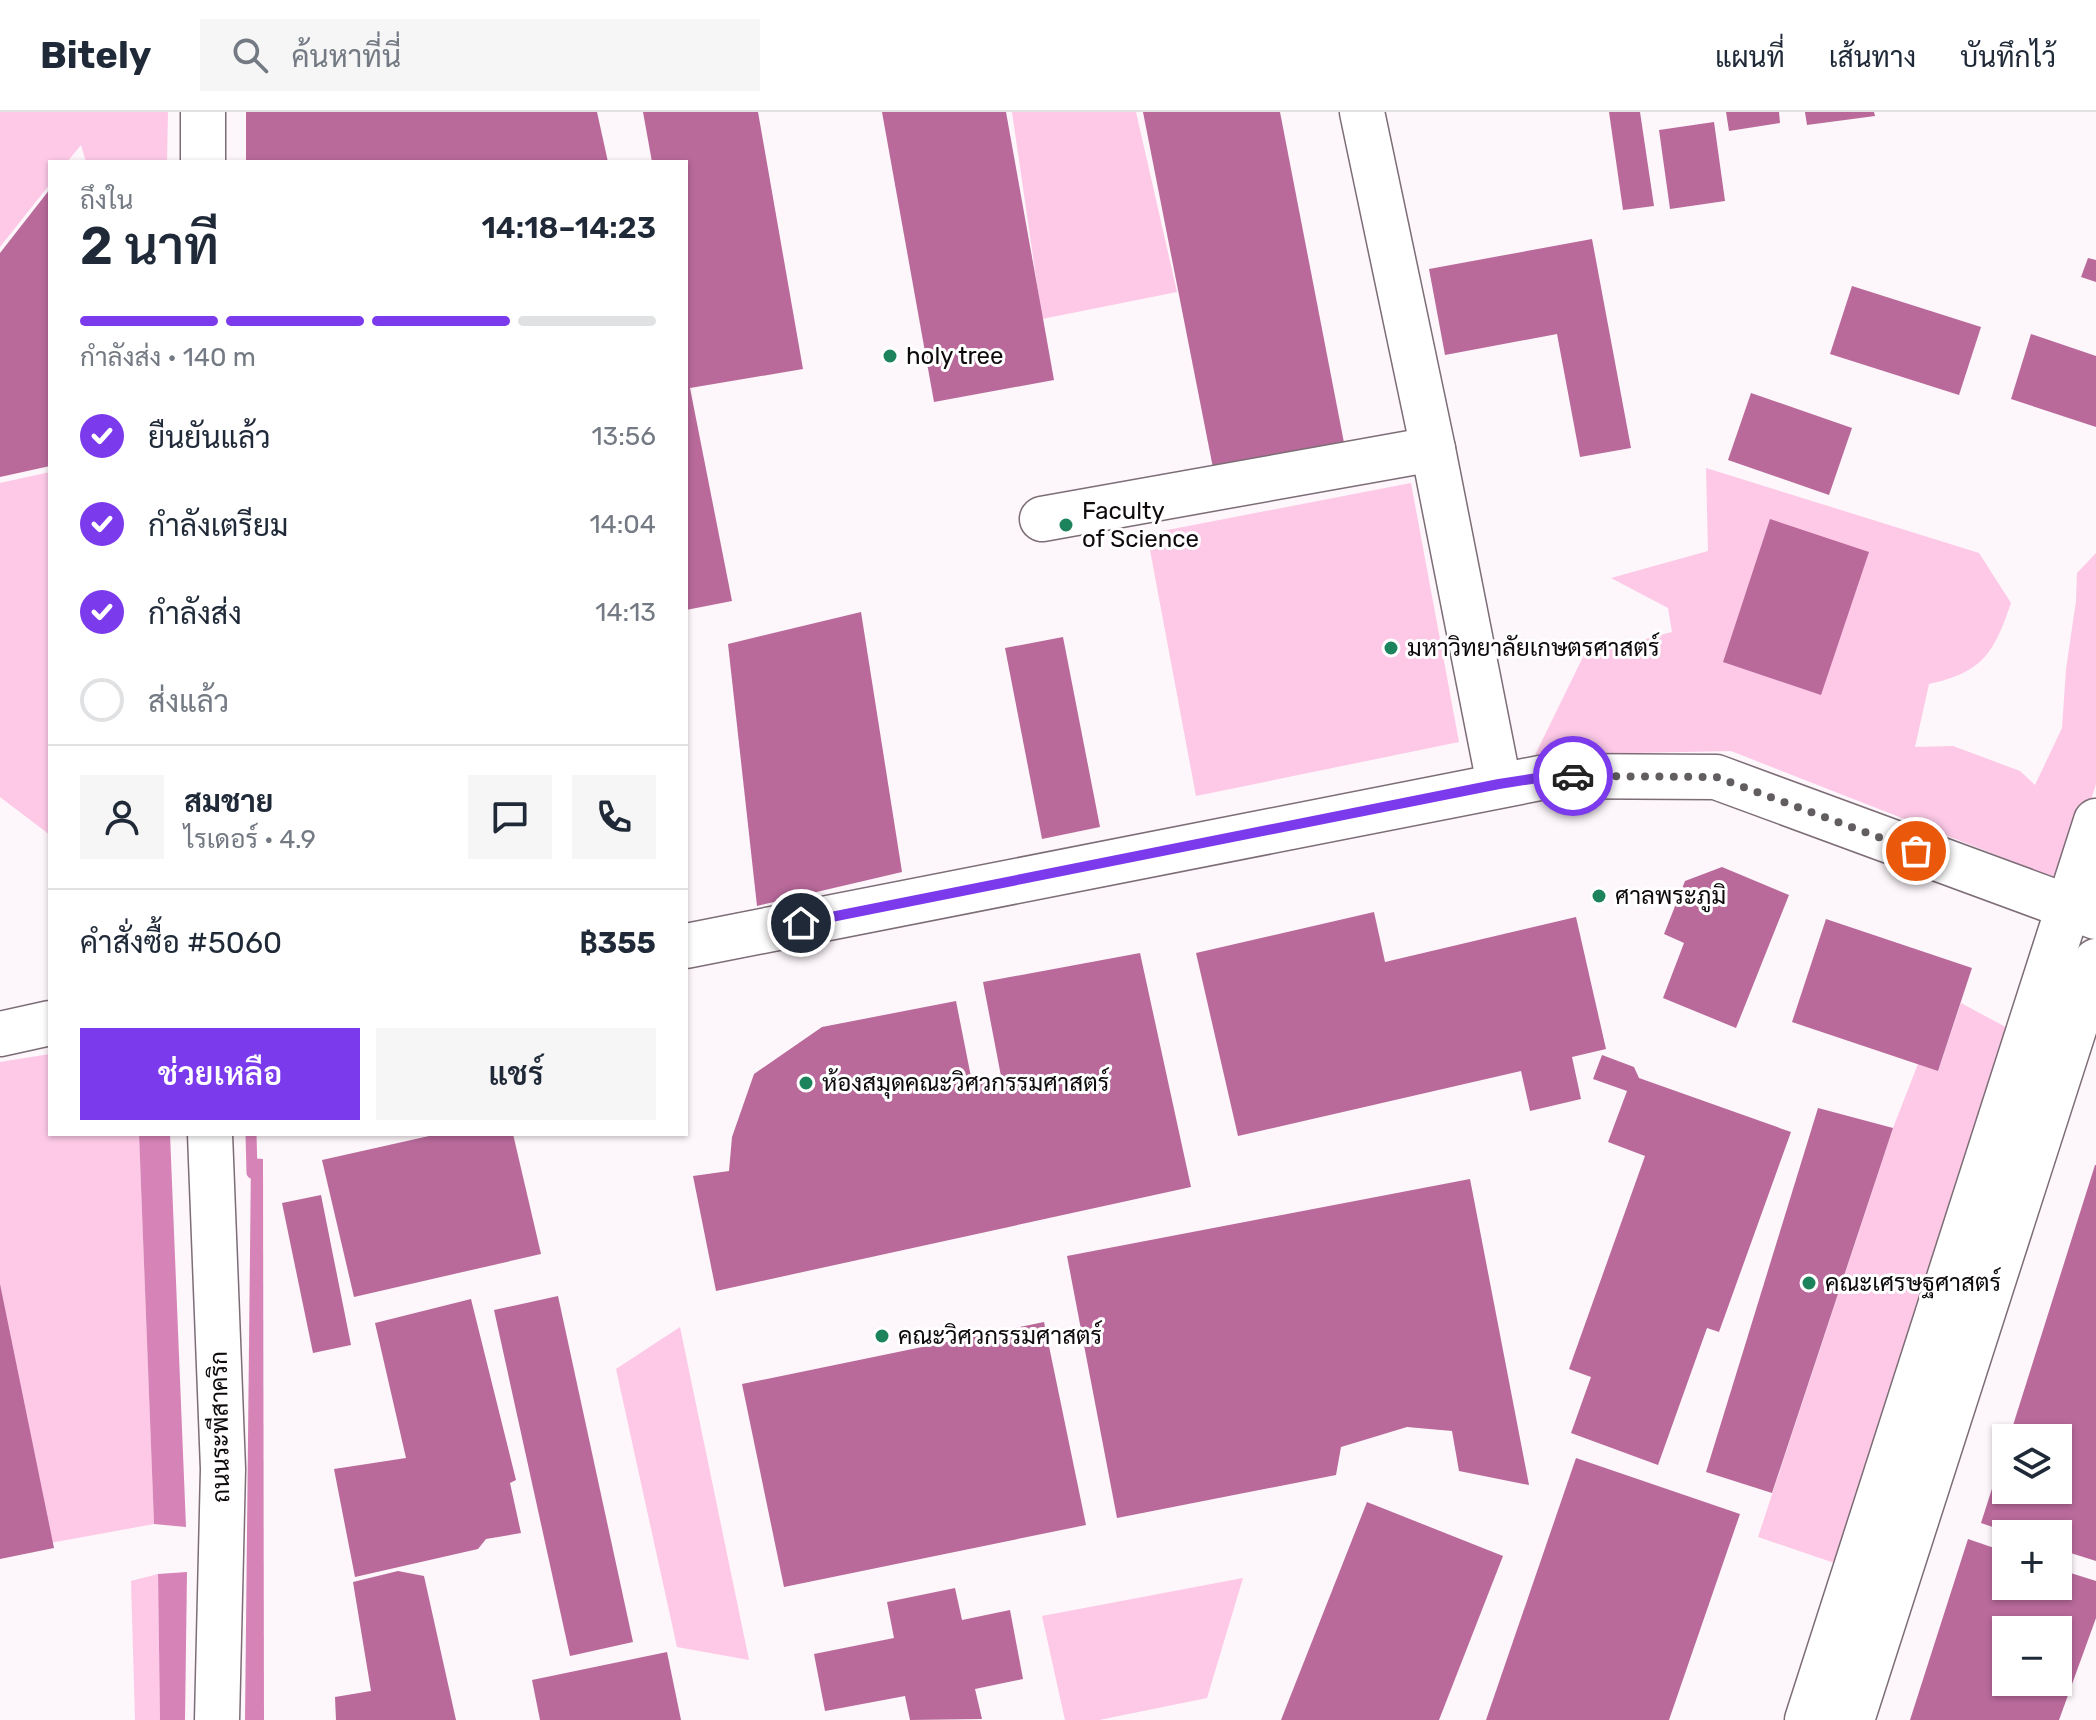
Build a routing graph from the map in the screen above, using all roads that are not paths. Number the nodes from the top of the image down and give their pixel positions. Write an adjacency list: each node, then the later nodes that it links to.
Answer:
1 (203, 112): 3 (lane)
2 (1362, 112): 4 (lane)
3 (203, 160)
4 (1433, 449): 5 (lane); 6 (lane)
5 (1042, 519)
6 (1499, 784): 8 (lane); 9 (lane)
7 (2096, 821): 8 (lane)
8 (2082, 912): 15 (lane)
9 (688, 946)
10 (2096, 961): 16 (lane)
11 (48, 1023): 12 (lane)
12 (0, 1034)
13 (210, 1136): 14 (lane, ถนนระพีสาคริก)
14 (217, 1720)
15 (1807, 1720)
16 (1852, 1720)

